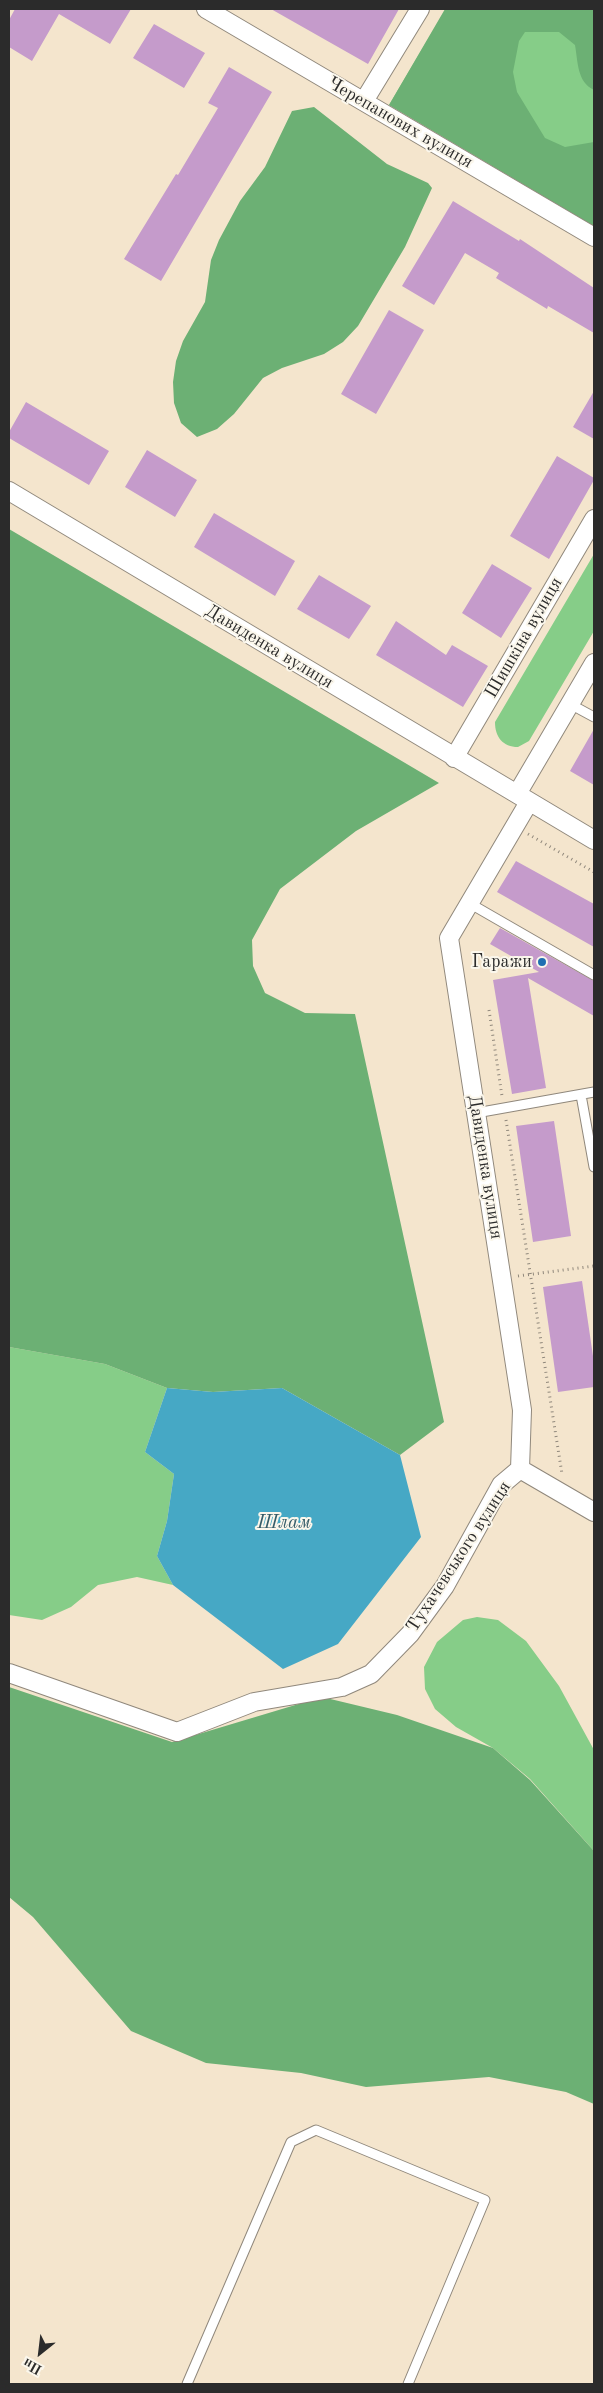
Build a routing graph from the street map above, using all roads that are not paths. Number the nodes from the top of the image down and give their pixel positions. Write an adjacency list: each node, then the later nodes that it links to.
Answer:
1 (206, 9): 3 (street, Черепанових вулиця)
2 (420, 9): 3 (street)
3 (364, 101): 4 (street, Черепанових вулиця)
4 (594, 237)
5 (9, 491): 10 (street, Давиденка вулиця)
6 (594, 519): 10 (street, Шишкiна вулиця)
7 (594, 663): 8 (street)
8 (570, 704): 9 (lane); 11 (street)
9 (594, 718)
10 (454, 758): 11 (street, Давиденка вулиця)
11 (523, 798): 12 (street, Давиденка вулиця); 13 (street, Давиденка вулиця)
12 (594, 840)
13 (469, 903): 14 (lane); 17 (street, Давиденка вулиця)
14 (594, 975)
15 (594, 1092): 16 (lane)
16 (581, 1095): 17 (lane); 18 (lane)
17 (476, 1112): 19 (street, Давиденка вулиця)
18 (594, 1167)
19 (520, 1469): 20 (street); 21 (street, Тухачевського вулиця)
20 (594, 1512)
21 (9, 1673)
22 (187, 2384): 23 (lane)
23 (408, 2384)

